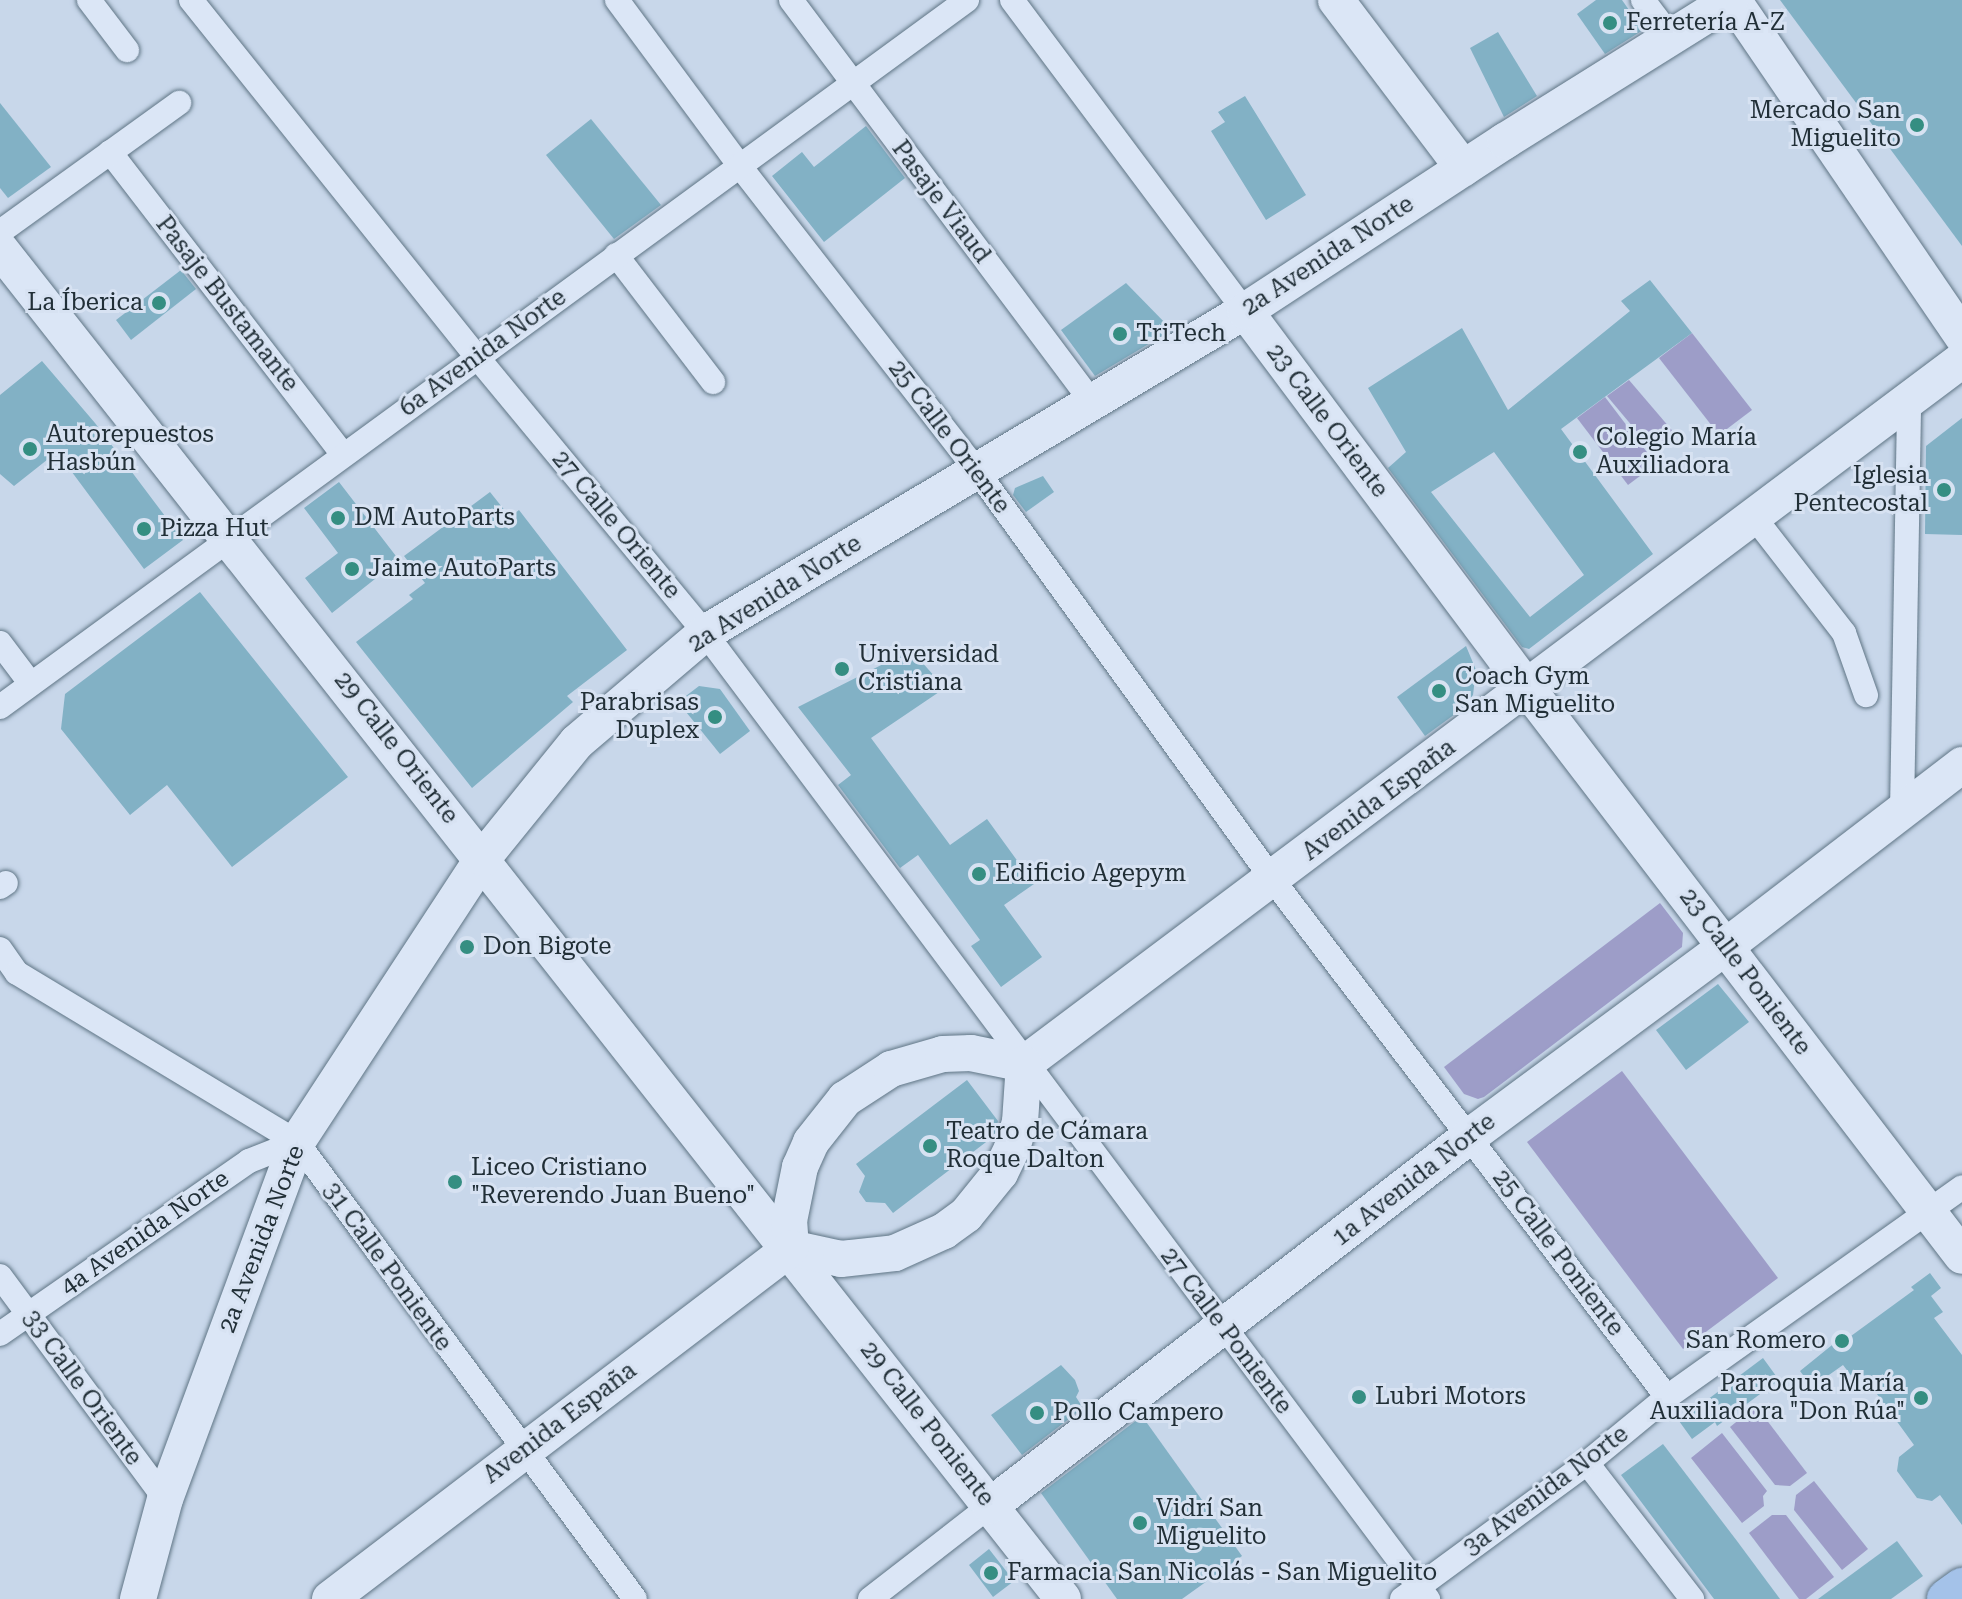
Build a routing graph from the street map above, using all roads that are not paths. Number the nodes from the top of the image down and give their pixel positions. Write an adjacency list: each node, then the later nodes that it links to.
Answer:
1 (89, 0): 11 (street)
2 (191, 0): 22 (street, 27 Calle Oriente)
3 (617, 0): 15 (street, 25 Calle Oriente)
4 (791, 0): 12 (street, Pasaje Viaud)
5 (967, 0): 12 (street, 6a Avenida Norte)
6 (1012, 0): 20 (street, 23 Calle Oriente)
7 (1336, 0): 16 (main road)
8 (1643, 0): 10 (street)
9 (1732, 0): 10 (main road, 2a Avenida Norte); 21 (main road)
10 (1671, 37): 16 (main road, 2a Avenida Norte)
11 (127, 50)
12 (853, 84): 15 (street, 6a Avenida Norte); 26 (street, Pasaje Viaud)
13 (179, 103): 14 (street)
14 (110, 152): 17 (street); 27 (street, Pasaje Bustamante)
15 (739, 165): 19 (street, 6a Avenida Norte); 28 (street, 25 Calle Oriente)
16 (1463, 168): 20 (main road, 2a Avenida Norte)
17 (0, 232)
18 (0, 249): 30 (main road, 29 Calle Oriente)
19 (616, 255): 22 (street, 6a Avenida Norte); 24 (street)
20 (1245, 311): 26 (main road, 2a Avenida Norte); 34 (main road, 23 Calle Oriente)
21 (1962, 336)
22 (477, 357): 27 (street, 6a Avenida Norte); 31 (street, 27 Calle Oriente)
23 (1962, 360): 25 (main road, Avenida España)
24 (713, 382)
25 (1909, 400): 29 (main road, Avenida España); 38 (street)
26 (1092, 402): 28 (main road, 2a Avenida Norte)
27 (343, 455): 30 (street, 6a Avenida Norte)
28 (977, 471): 31 (main road, 2a Avenida Norte); 40 (street, 25 Calle Oriente)
29 (1754, 517): 34 (main road, Avenida España); 35 (street)
30 (230, 539): 33 (street, 6a Avenida Norte); 39 (main road, 29 Calle Oriente)
31 (705, 633): 39 (main road, 2a Avenida Norte); 43 (street, 27 Calle Oriente)
32 (0, 643): 33 (street)
33 (31, 684): 36 (street, 6a Avenida Norte)
34 (1527, 688): 40 (main road, Avenida España); 41 (main road, 23 Calle Poniente)
35 (1866, 695)
36 (0, 707)
37 (1962, 765): 38 (main road, 1a Avenida Norte)
38 (1902, 811): 41 (main road, 1a Avenida Norte)
39 (483, 858): 45 (main road, 2a Avenida Norte); 48 (main road, 29 Calle Oriente)
40 (1273, 880): 43 (main road, Avenida España); 44 (street, 25 Calle Poniente)
41 (1725, 947): 44 (main road, 1a Avenida Norte); 47 (main road, 23 Calle Poniente)
42 (0, 949): 45 (street, 31 Calle Poniente)
43 (1024, 1064): 48 (main road); 48 (main road); 52 (street, 27 Calle Poniente)
44 (1470, 1136): 52 (main road, 1a Avenida Norte); 54 (street, 25 Calle Poniente)
45 (297, 1142): 51 (street, 4a Avenida Norte); 55 (street, 31 Calle Poniente); 57 (main road, 2a Avenida Norte)
46 (1962, 1187): 47 (street, 3a Avenida Norte)
47 (1928, 1212): 49 (main road, 23 Calle Poniente); 54 (street, 3a Avenida Norte)
48 (791, 1248): 55 (main road, Avenida España); 58 (main road, 29 Calle Poniente)
49 (1962, 1256)
50 (0, 1276): 51 (street, 33 Calle Oriente)
51 (27, 1314): 53 (street, 4a Avenida Norte); 57 (street, 33 Calle Oriente)
52 (1224, 1327): 58 (main road, 1a Avenida Norte); 60 (street, 27 Calle Poniente)
53 (0, 1334)
54 (1667, 1397): 56 (street, 3a Avenida Norte)
55 (522, 1451): 62 (main road, Avenida España); 63 (street, 31 Calle Poniente)
56 (1587, 1463): 60 (street, 3a Avenida Norte); 66 (street)
57 (165, 1499): 61 (main road, 2a Avenida Norte)
58 (990, 1506): 64 (street, 1a Avenida Norte); 65 (main road, 29 Calle Poniente)
59 (1962, 1588): 67 (main road)
60 (1416, 1595)
61 (138, 1599)
62 (330, 1599)
63 (635, 1599)
64 (870, 1599)
65 (1063, 1599)
66 (1692, 1599)
67 (1947, 1599)

